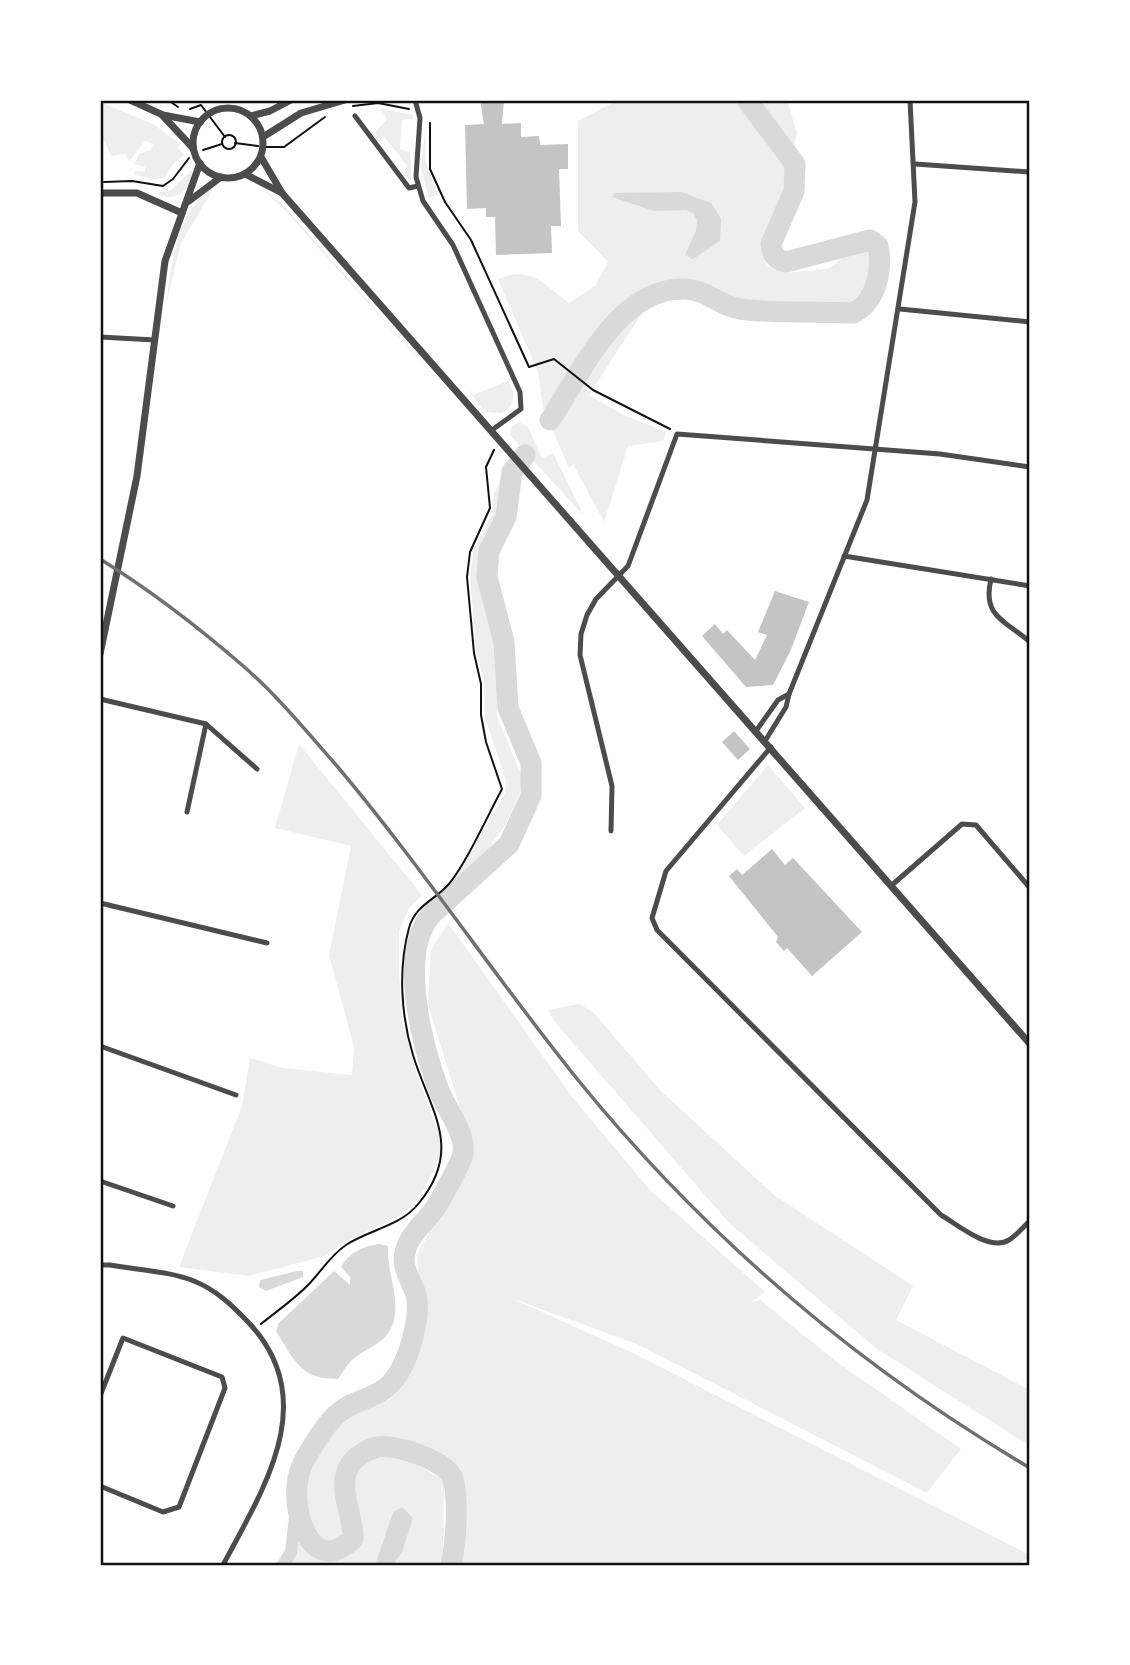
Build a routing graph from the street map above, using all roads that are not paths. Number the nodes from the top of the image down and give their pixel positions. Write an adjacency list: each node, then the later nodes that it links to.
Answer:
1 (130, 100): 8 (street)
2 (291, 100): 9 (street)
3 (328, 100): 7 (street)
4 (415, 100): 20 (street)
5 (910, 100): 16 (street)
6 (345, 104): 7 (street)
7 (301, 113): 12 (street)
8 (163, 115): 11 (street); 13 (street)
9 (251, 116): 11 (street); 12 (street)
10 (355, 116): 20 (street)
11 (200, 122): 13 (street)
12 (263, 137): 14 (street)
13 (192, 144): 15 (street)
14 (260, 159): 18 (street); 22 (street)
15 (200, 163): 19 (street); 23 (street)
16 (915, 164): 17 (street); 25 (street)
17 (1030, 172)
18 (241, 175): 19 (street); 22 (street)
19 (216, 177): 23 (street)
20 (418, 186): 29 (street)
21 (100, 193): 24 (street)
22 (282, 194): 29 (street)
23 (188, 202): 24 (street)
24 (182, 213): 28 (street)
25 (900, 309): 26 (street); 30 (street)
26 (1030, 322)
27 (100, 337): 28 (street)
28 (155, 340): 36 (street)
29 (492, 430): 33 (street)
30 (876, 449): 31 (street); 32 (street); 33 (street)
31 (1030, 467)
32 (844, 556): 34 (street); 39 (street)
33 (620, 574): 42 (street); 46 (street)
34 (990, 579): 35 (street); 37 (street)
35 (1030, 586)
36 (102, 630): 38 (street)
37 (1030, 642)
38 (100, 654)
39 (789, 694): 42 (street); 43 (street)
40 (100, 699): 41 (street)
41 (206, 724): 44 (street); 45 (street)
42 (756, 731): 43 (street)
43 (768, 744): 47 (street); 56 (street)
44 (257, 769)
45 (187, 812)
46 (611, 831)
47 (892, 885): 48 (street); 51 (street)
48 (1030, 888)
49 (100, 904): 50 (street)
50 (267, 943)
51 (1030, 1044)
52 (100, 1046): 53 (street)
53 (236, 1095)
54 (100, 1181): 55 (street)
55 (173, 1206)
56 (1030, 1221)
57 (100, 1265): 60 (street)
58 (100, 1396): 59 (street)
59 (100, 1486)
60 (223, 1565)

